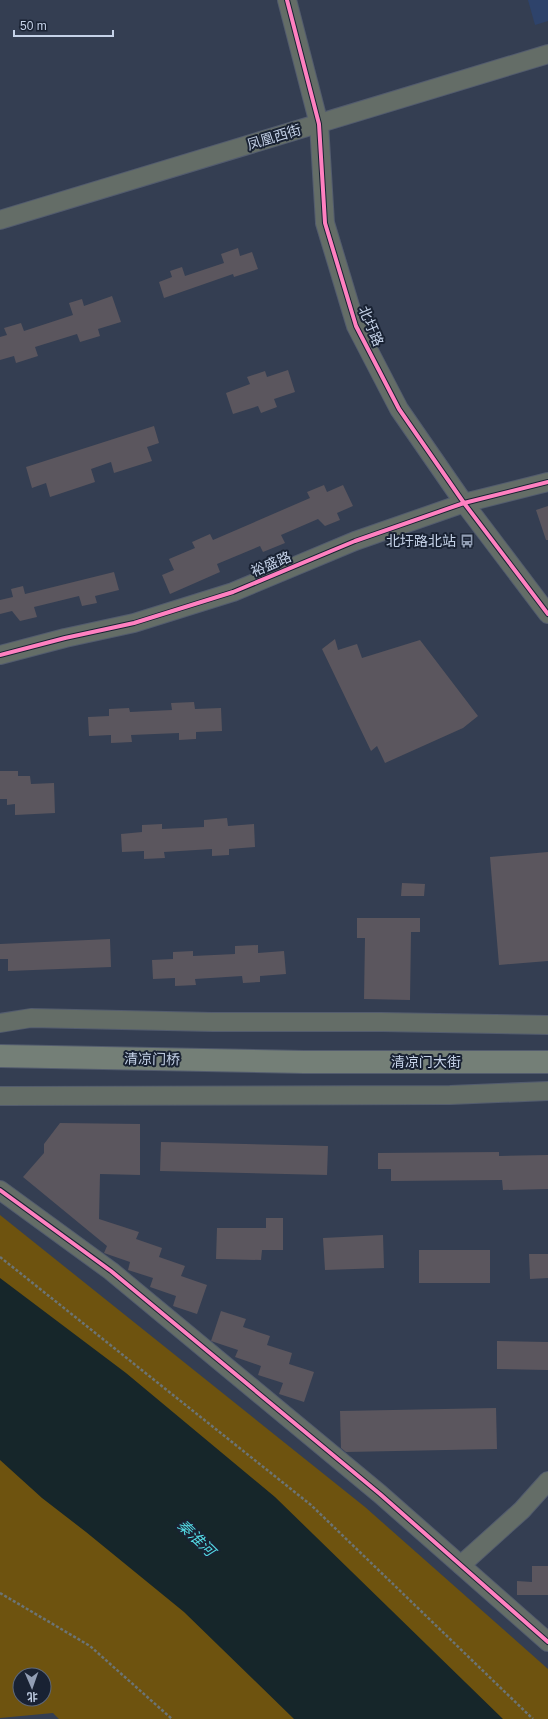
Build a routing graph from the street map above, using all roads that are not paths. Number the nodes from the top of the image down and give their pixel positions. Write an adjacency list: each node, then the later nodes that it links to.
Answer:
1 (287, 0): 3 (street, 北圩路)
2 (548, 54): 3 (street, 凤凰西街)
3 (319, 124): 4 (street, 凤凰西街); 6 (street, 北圩路)
4 (0, 220)
5 (548, 482): 6 (street, 裕盛路)
6 (464, 503): 7 (street, 北圩路); 8 (street, 裕盛路)
7 (548, 614)
8 (0, 655)
9 (0, 1023): 10 (street)
10 (548, 1025)
11 (0, 1056): 12 (main road, 清凉门桥)
12 (304, 1062): 13 (main road, 清凉门大街)
13 (548, 1062)
14 (548, 1092): 15 (street)
15 (0, 1096)
16 (0, 1190): 18 (street)
17 (548, 1481): 18 (street)
18 (461, 1565): 19 (street)
19 (548, 1642)

